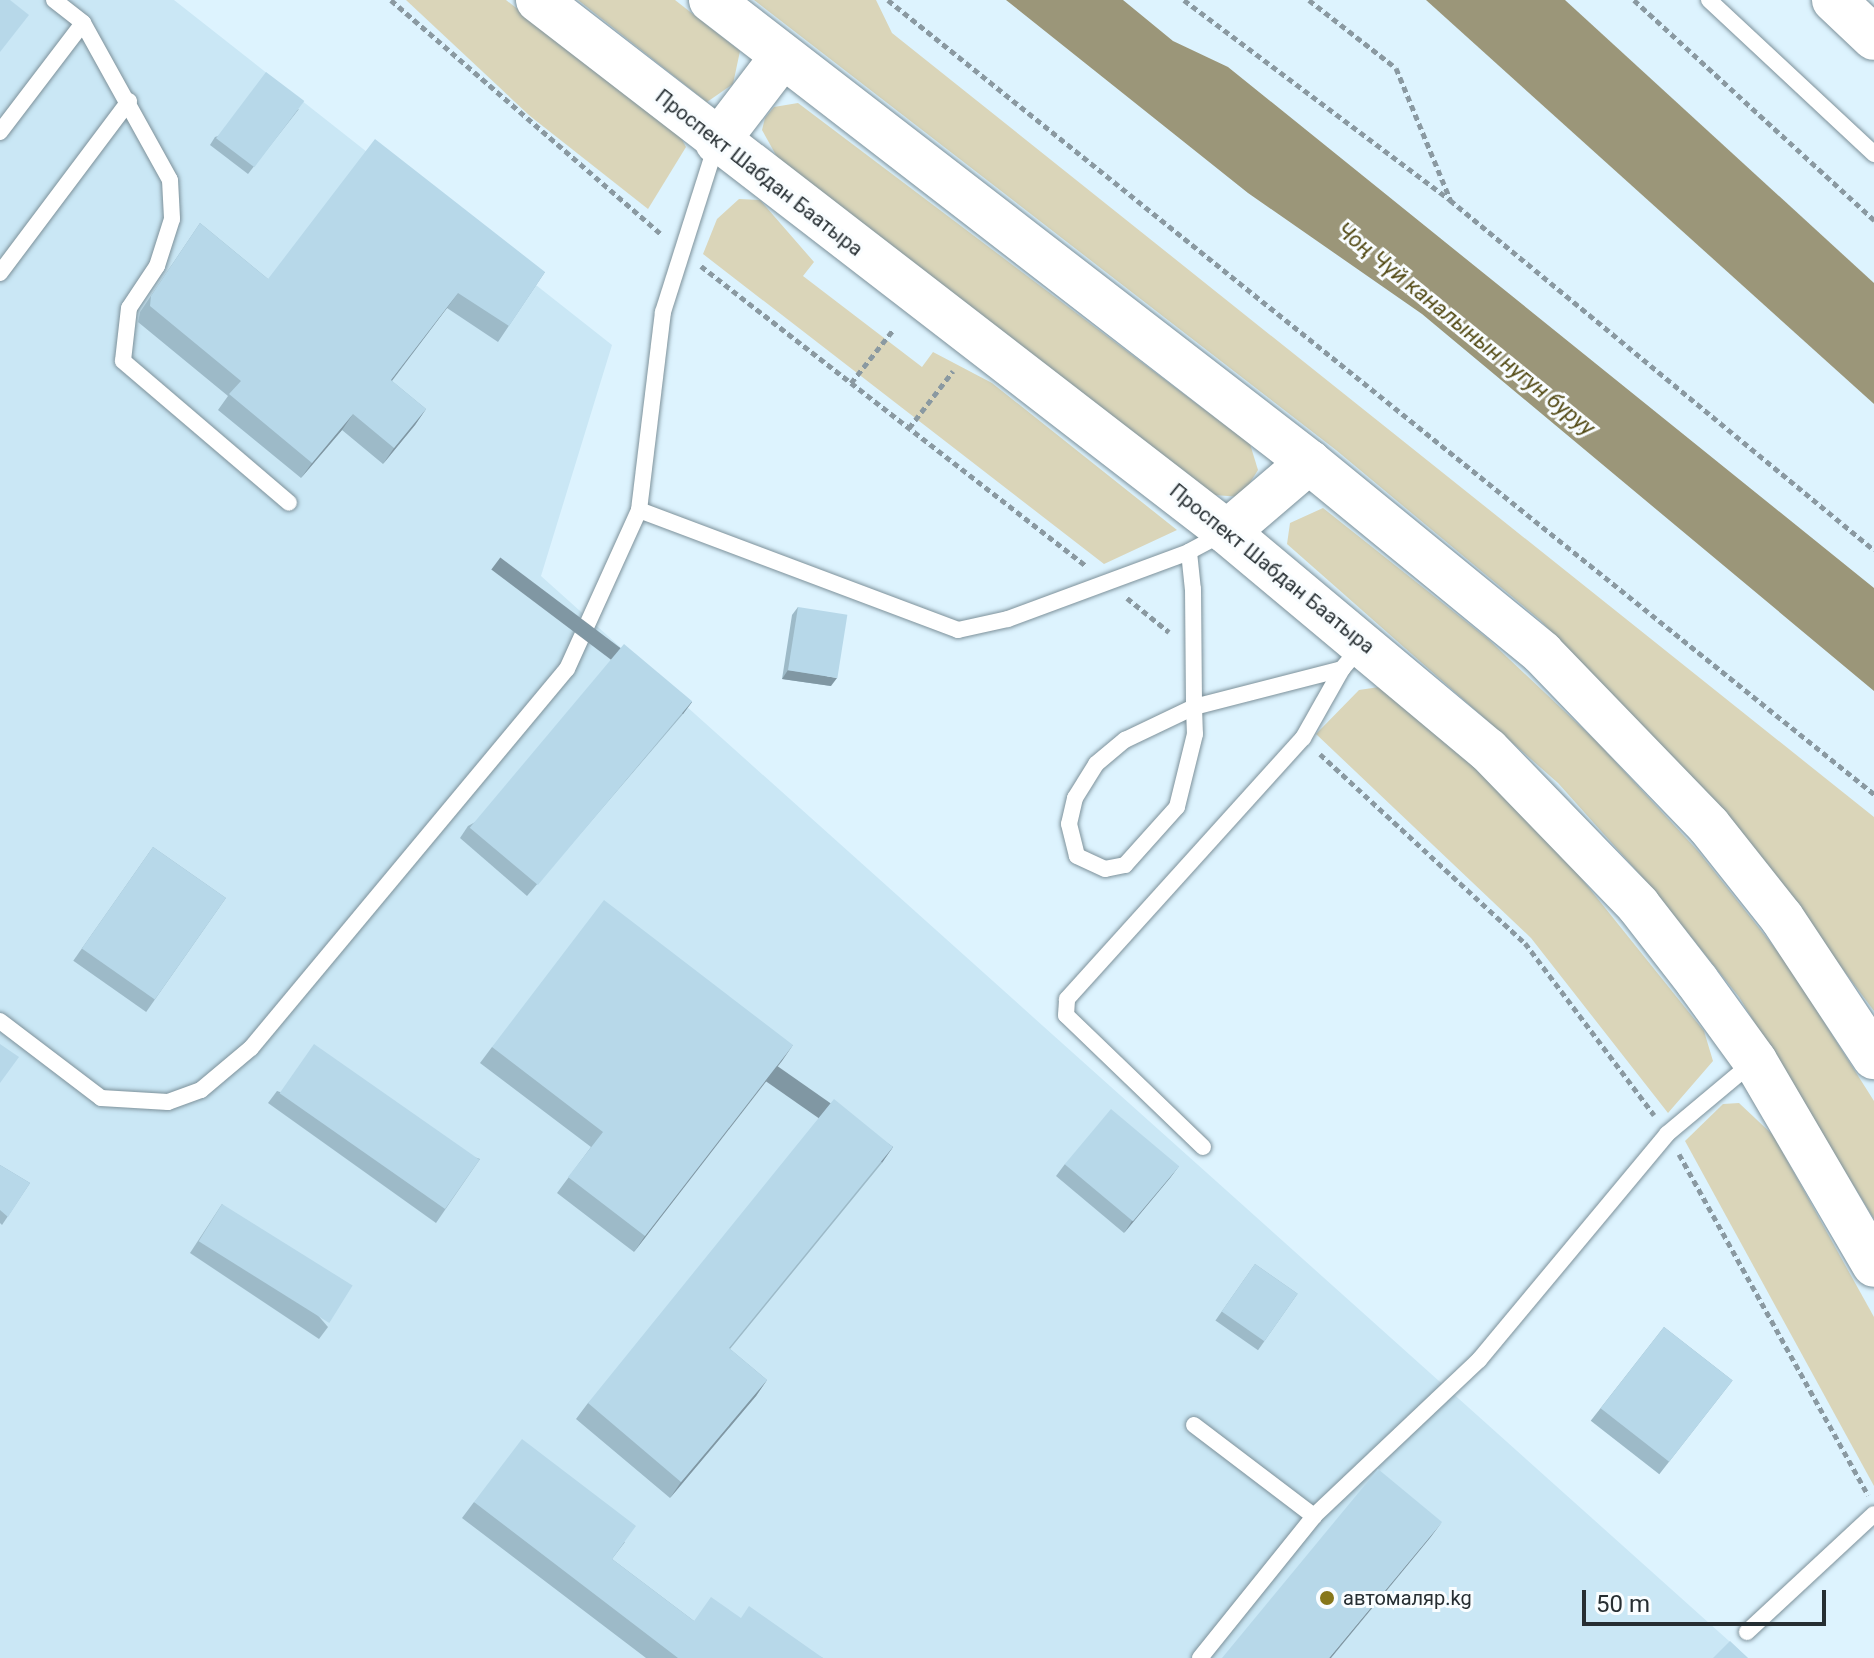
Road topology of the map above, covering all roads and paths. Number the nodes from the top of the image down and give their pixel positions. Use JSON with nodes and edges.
{"nodes":[{"id":1,"x":54,"y":0,"type":"edge"},
{"id":2,"x":538,"y":0,"type":"edge"},
{"id":3,"x":711,"y":0,"type":"edge"},
{"id":4,"x":888,"y":0,"type":"edge"},
{"id":5,"x":1184,"y":0,"type":"edge"},
{"id":6,"x":1309,"y":0,"type":"edge"},
{"id":7,"x":1634,"y":0,"type":"edge"},
{"id":8,"x":1709,"y":0,"type":"edge"},
{"id":9,"x":1834,"y":0,"type":"edge"},
{"id":10,"x":83,"y":23,"type":"junction"},
{"id":11,"x":1874,"y":38,"type":"edge"},
{"id":12,"x":782,"y":57,"type":"junction"},
{"id":13,"x":129,"y":101,"type":"junction"},
{"id":14,"x":0,"y":132,"type":"edge"},
{"id":15,"x":717,"y":142,"type":"junction"},
{"id":16,"x":1874,"y":154,"type":"edge"},
{"id":17,"x":1450,"y":200,"type":"junction"},
{"id":18,"x":1874,"y":220,"type":"edge"},
{"id":19,"x":0,"y":273,"type":"edge"},
{"id":20,"x":893,"y":330,"type":"dead end"},
{"id":21,"x":953,"y":371,"type":"dead end"},
{"id":22,"x":851,"y":383,"type":"dead end"},
{"id":23,"x":909,"y":428,"type":"dead end"},
{"id":24,"x":1309,"y":462,"type":"junction"},
{"id":25,"x":289,"y":503,"type":"dead end"},
{"id":26,"x":639,"y":510,"type":"junction"},
{"id":27,"x":1227,"y":532,"type":"junction"},
{"id":28,"x":1874,"y":550,"type":"edge"},
{"id":29,"x":1189,"y":552,"type":"junction"},
{"id":30,"x":1353,"y":656,"type":"junction"},
{"id":31,"x":1194,"y":707,"type":"junction"},
{"id":32,"x":1874,"y":794,"type":"edge"},
{"id":33,"x":0,"y":1021,"type":"edge"},
{"id":34,"x":1874,"y":1057,"type":"edge"},
{"id":35,"x":1755,"y":1061,"type":"junction"},
{"id":36,"x":1203,"y":1147,"type":"dead end"},
{"id":37,"x":1874,"y":1265,"type":"edge"},
{"id":38,"x":1194,"y":1425,"type":"dead end"},
{"id":39,"x":1874,"y":1514,"type":"edge"},
{"id":40,"x":1314,"y":1516,"type":"junction"},
{"id":41,"x":1747,"y":1632,"type":"dead end"},
{"id":42,"x":1200,"y":1658,"type":"edge"}],
"edges":[{"from":1,"to":10,"type":"lane"},
{"from":2,"to":15,"type":"main road","name":"Проспект Шабдан Баатыра"},
{"from":3,"to":12,"type":"main road"},
{"from":4,"to":32,"type":"path"},
{"from":5,"to":17,"type":"path"},
{"from":6,"to":17,"type":"path"},
{"from":7,"to":18,"type":"path"},
{"from":8,"to":16,"type":"lane"},
{"from":9,"to":11,"type":"main road"},
{"from":10,"to":13,"type":"lane"},
{"from":10,"to":14,"type":"lane"},
{"from":12,"to":15,"type":"main road"},
{"from":12,"to":24,"type":"main road"},
{"from":13,"to":19,"type":"lane"},
{"from":13,"to":25,"type":"lane"},
{"from":15,"to":26,"type":"lane"},
{"from":15,"to":27,"type":"main road","name":"Проспект Шабдан Баатыра"},
{"from":17,"to":28,"type":"path"},
{"from":20,"to":22,"type":"path"},
{"from":21,"to":23,"type":"path"},
{"from":24,"to":27,"type":"main road"},
{"from":24,"to":34,"type":"main road"},
{"from":26,"to":29,"type":"lane"},
{"from":26,"to":33,"type":"lane"},
{"from":27,"to":29,"type":"lane"},
{"from":27,"to":30,"type":"main road","name":"Проспект Шабдан Баатыра"},
{"from":29,"to":31,"type":"lane"},
{"from":30,"to":31,"type":"lane"},
{"from":30,"to":35,"type":"main road","name":"Проспект Шабдан Баатыра"},
{"from":30,"to":36,"type":"lane"},
{"from":31,"to":31,"type":"lane"},
{"from":35,"to":37,"type":"main road","name":"Проспект Шабдан Баатыра"},
{"from":35,"to":40,"type":"lane"},
{"from":38,"to":40,"type":"lane"},
{"from":39,"to":41,"type":"lane"},
{"from":40,"to":42,"type":"lane"}]}
